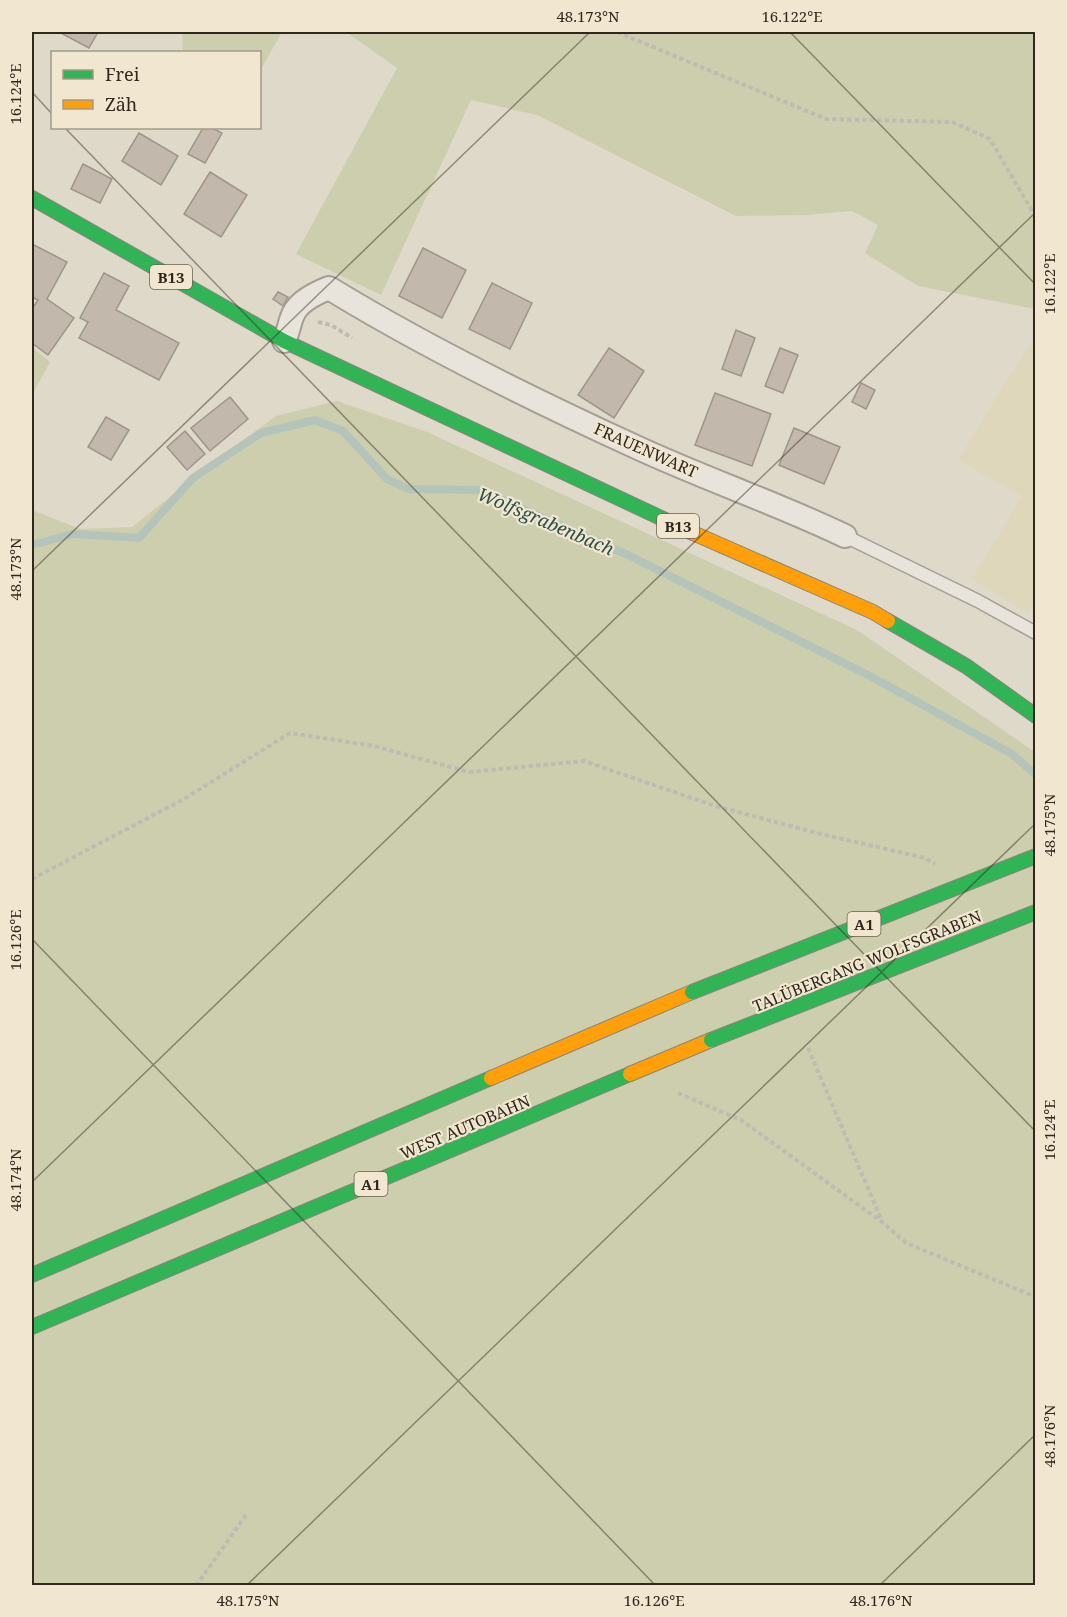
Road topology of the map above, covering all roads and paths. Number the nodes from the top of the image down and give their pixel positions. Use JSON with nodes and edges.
{"nodes":[{"id":1,"x":617,"y":32,"type":"edge"},
{"id":2,"x":32,"y":198,"type":"edge"},
{"id":3,"x":1035,"y":214,"type":"edge"},
{"id":4,"x":284,"y":340,"type":"junction"},
{"id":5,"x":845,"y":536,"type":"joint"},
{"id":6,"x":1035,"y":633,"type":"edge"},
{"id":7,"x":1035,"y":716,"type":"edge"},
{"id":8,"x":1035,"y":856,"type":"edge"},
{"id":9,"x":944,"y":871,"type":"dead end"},
{"id":10,"x":32,"y":879,"type":"edge"},
{"id":11,"x":1035,"y":912,"type":"edge"},
{"id":12,"x":711,"y":1040,"type":"joint"},
{"id":13,"x":808,"y":1048,"type":"dead end"},
{"id":14,"x":678,"y":1093,"type":"dead end"},
{"id":15,"x":882,"y":1222,"type":"junction"},
{"id":16,"x":32,"y":1275,"type":"edge"},
{"id":17,"x":1035,"y":1297,"type":"edge"},
{"id":18,"x":32,"y":1327,"type":"edge"},
{"id":19,"x":246,"y":1515,"type":"dead end"},
{"id":20,"x":196,"y":1586,"type":"edge"}],
"edges":[{"from":1,"to":3,"type":"path"},
{"from":2,"to":4,"type":"main road","number":"B13"},
{"from":4,"to":5,"type":"street","name":"FRAUENWART"},
{"from":4,"to":7,"type":"main road","number":"B13"},
{"from":5,"to":6,"type":"lane","name":"FRAUENWART"},
{"from":8,"to":16,"type":"main road","number":"A1","bridge":true},
{"from":9,"to":10,"type":"path"},
{"from":11,"to":12,"type":"main road","name":"TALÜBERGANG WOLFSGRABEN","number":"A1","bridge":true},
{"from":12,"to":18,"type":"main road","name":"WEST AUTOBAHN","number":"A1"},
{"from":13,"to":15,"type":"path"},
{"from":14,"to":15,"type":"path"},
{"from":15,"to":17,"type":"path"},
{"from":19,"to":20,"type":"path"}]}
